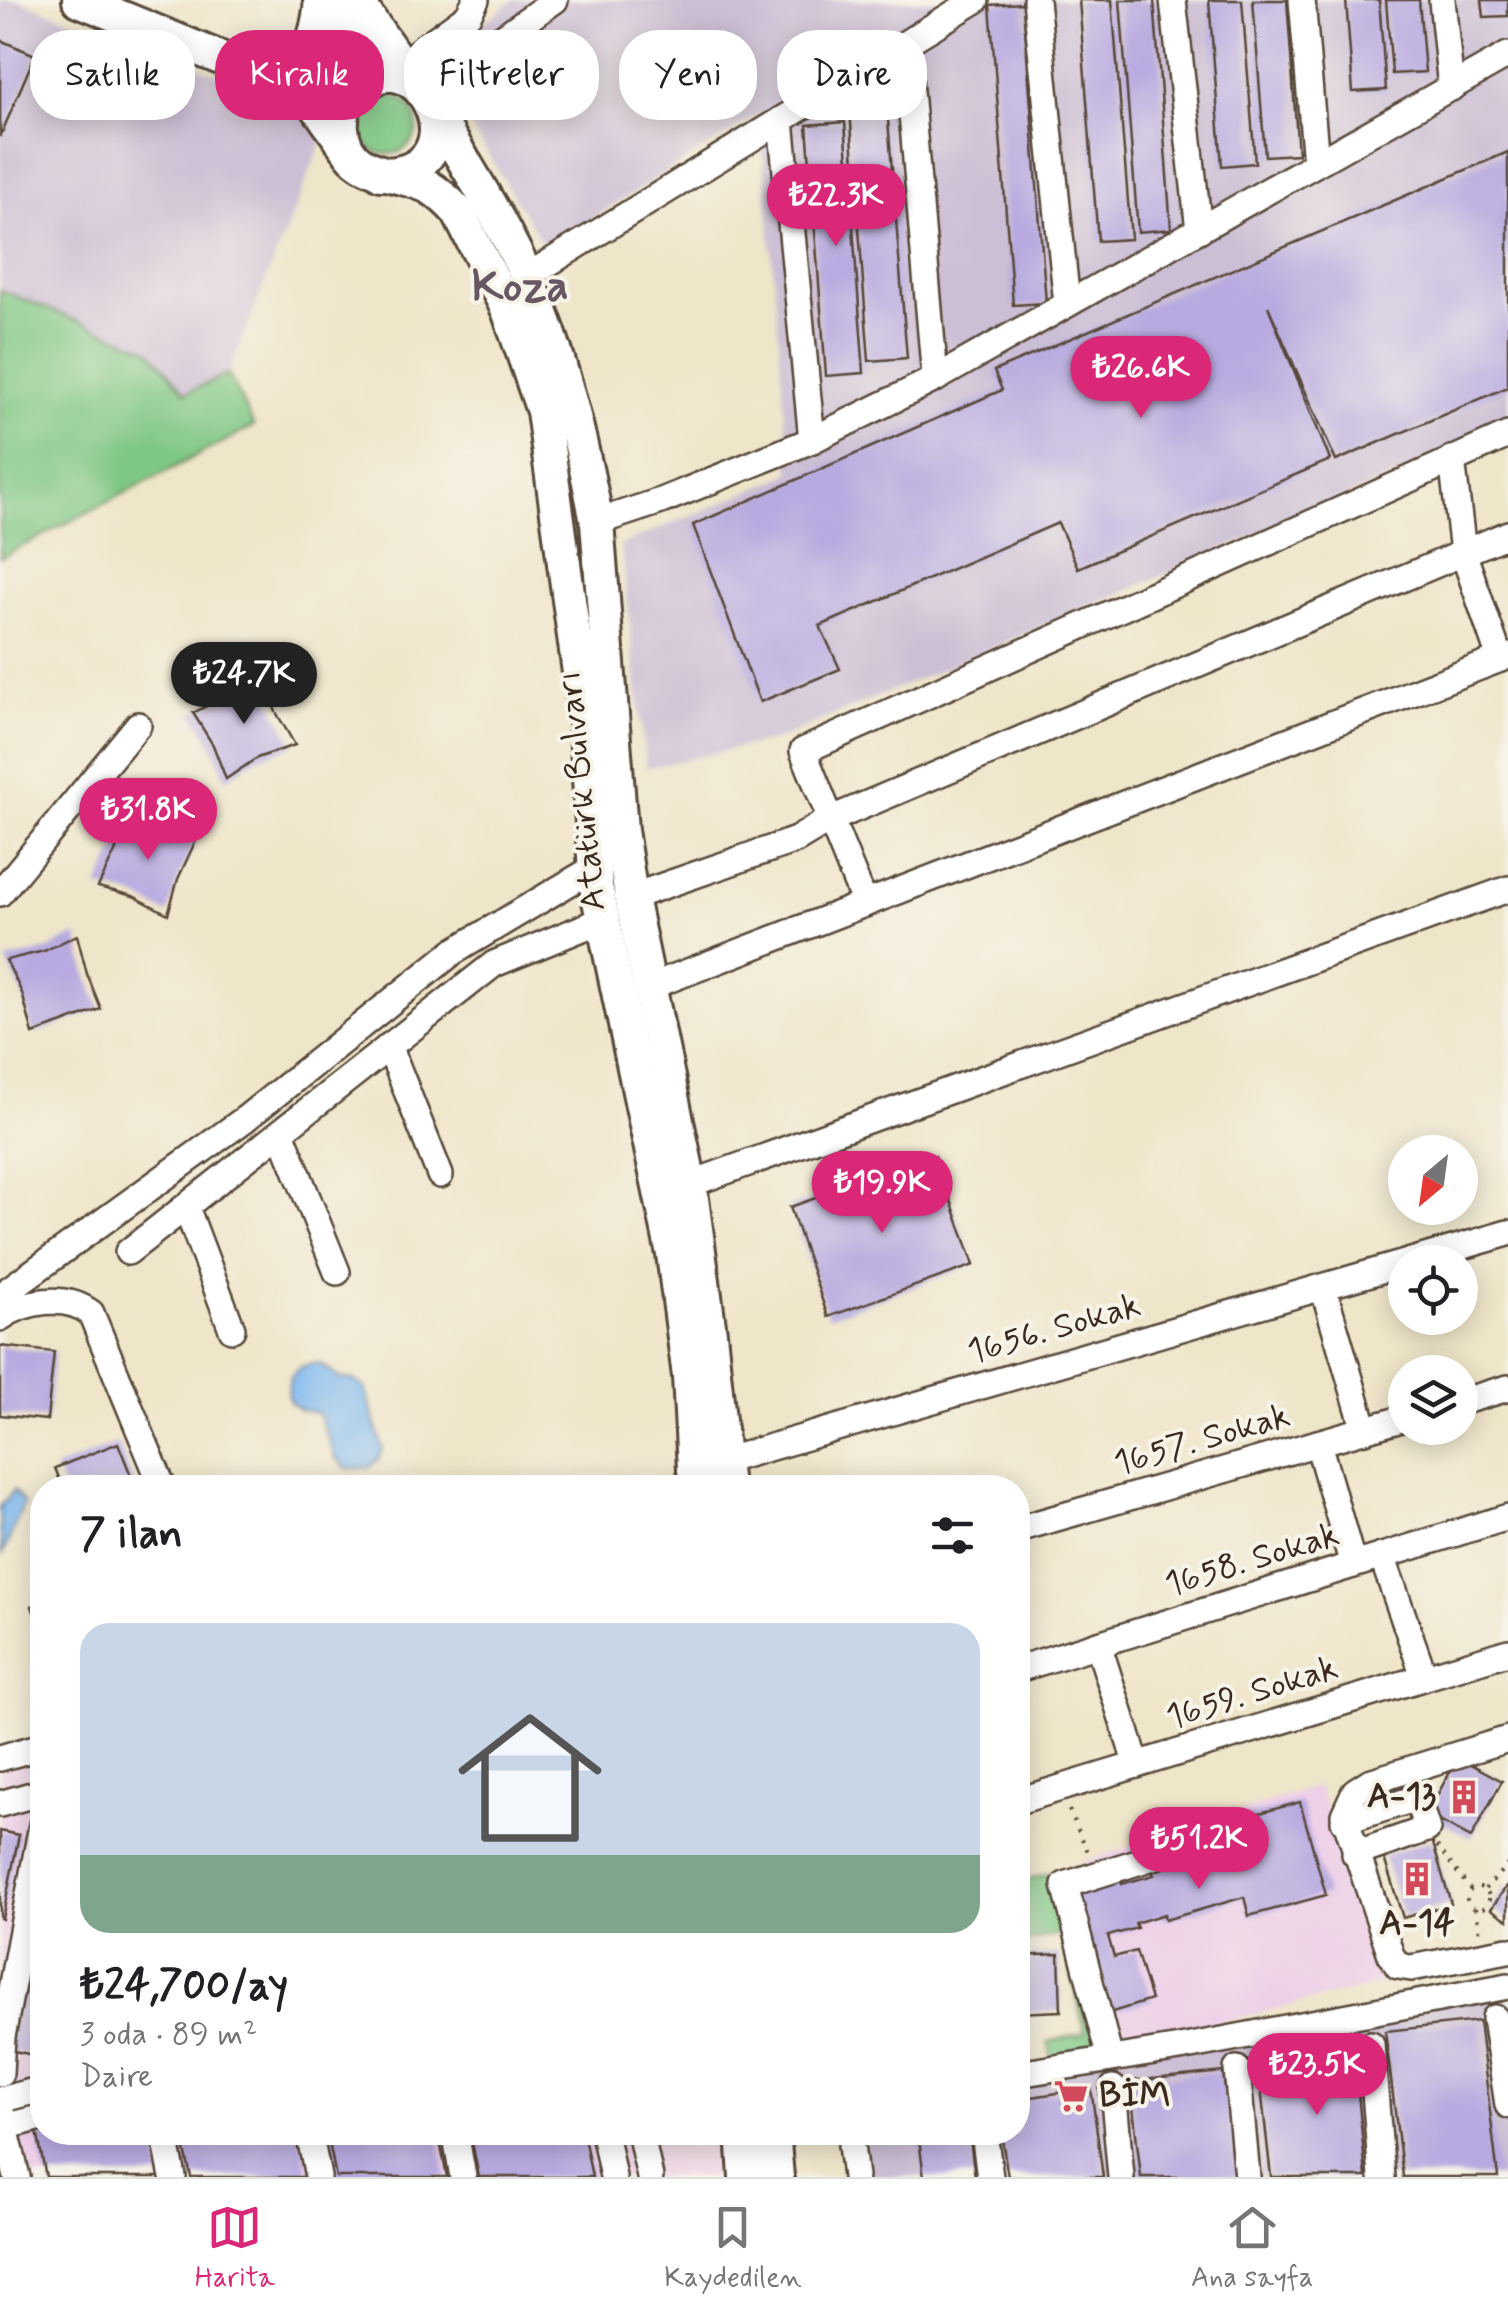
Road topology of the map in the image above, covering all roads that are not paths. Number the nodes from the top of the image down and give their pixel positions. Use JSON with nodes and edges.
{"nodes":[{"id":1,"x":79,"y":0,"type":"edge"},
{"id":2,"x":356,"y":0,"type":"edge"},
{"id":3,"x":476,"y":0,"type":"edge"},
{"id":4,"x":555,"y":0,"type":"edge"},
{"id":5,"x":976,"y":0,"type":"edge"},
{"id":6,"x":1036,"y":0,"type":"edge"},
{"id":7,"x":1173,"y":0,"type":"edge"},
{"id":8,"x":1302,"y":0,"type":"edge"},
{"id":9,"x":1442,"y":0,"type":"edge"},
{"id":10,"x":320,"y":1,"type":"edge"},
{"id":11,"x":317,"y":30,"type":"edge"},
{"id":12,"x":336,"y":30,"type":"edge"},
{"id":13,"x":459,"y":30,"type":"edge"},
{"id":14,"x":508,"y":30,"type":"edge"},
{"id":15,"x":927,"y":31,"type":"edge"},
{"id":16,"x":215,"y":54,"type":"edge"},
{"id":17,"x":1508,"y":55,"type":"edge"},
{"id":18,"x":404,"y":60,"type":"edge"},
{"id":19,"x":1451,"y":88,"type":"junction"},
{"id":20,"x":326,"y":120,"type":"edge"},
{"id":21,"x":342,"y":120,"type":"edge"},
{"id":22,"x":434,"y":120,"type":"edge"},
{"id":23,"x":443,"y":120,"type":"edge"},
{"id":24,"x":781,"y":120,"type":"joint"},
{"id":25,"x":913,"y":120,"type":"edge"},
{"id":26,"x":346,"y":146,"type":"junction"},
{"id":27,"x":1316,"y":163,"type":"junction"},
{"id":28,"x":382,"y":174,"type":"junction"},
{"id":29,"x":1199,"y":230,"type":"junction"},
{"id":30,"x":526,"y":277,"type":"junction"},
{"id":31,"x":1067,"y":304,"type":"junction"},
{"id":32,"x":935,"y":378,"type":"junction"},
{"id":33,"x":1508,"y":435,"type":"edge"},
{"id":34,"x":812,"y":440,"type":"junction"},
{"id":35,"x":1452,"y":459,"type":"junction"},
{"id":36,"x":597,"y":522,"type":"junction"},
{"id":37,"x":560,"y":526,"type":"junction"},
{"id":38,"x":1508,"y":534,"type":"edge"},
{"id":39,"x":1463,"y":552,"type":"junction"},
{"id":40,"x":1504,"y":657,"type":"edge"},
{"id":41,"x":138,"y":725,"type":"dead end"},
{"id":42,"x":829,"y":820,"type":"junction"},
{"id":43,"x":594,"y":868,"type":"junction"},
{"id":44,"x":1508,"y":889,"type":"edge"},
{"id":45,"x":0,"y":892,"type":"edge"},
{"id":46,"x":865,"y":904,"type":"junction"},
{"id":47,"x":611,"y":906,"type":"junction"},
{"id":48,"x":650,"y":987,"type":"junction"},
{"id":49,"x":388,"y":1046,"type":"junction"},
{"id":50,"x":280,"y":1132,"type":"junction"},
{"id":51,"x":440,"y":1174,"type":"dead end"},
{"id":52,"x":690,"y":1184,"type":"junction"},
{"id":53,"x":186,"y":1207,"type":"junction"},
{"id":54,"x":1508,"y":1233,"type":"edge"},
{"id":55,"x":1467,"y":1245,"type":"edge"},
{"id":56,"x":128,"y":1252,"type":"dead end"},
{"id":57,"x":1388,"y":1268,"type":"edge"},
{"id":58,"x":336,"y":1272,"type":"dead end"},
{"id":59,"x":1323,"y":1288,"type":"junction"},
{"id":60,"x":0,"y":1296,"type":"edge"},
{"id":61,"x":0,"y":1318,"type":"edge"},
{"id":62,"x":232,"y":1329,"type":"dead end"},
{"id":63,"x":1508,"y":1388,"type":"edge"},
{"id":64,"x":1478,"y":1397,"type":"edge"},
{"id":65,"x":1388,"y":1423,"type":"edge"},
{"id":66,"x":1365,"y":1430,"type":"junction"},
{"id":67,"x":1318,"y":1443,"type":"junction"},
{"id":68,"x":724,"y":1474,"type":"edge"},
{"id":69,"x":157,"y":1475,"type":"edge"},
{"id":70,"x":694,"y":1475,"type":"edge"},
{"id":71,"x":1508,"y":1517,"type":"edge"},
{"id":72,"x":1030,"y":1526,"type":"edge"},
{"id":73,"x":1382,"y":1556,"type":"junction"},
{"id":74,"x":1353,"y":1565,"type":"junction"},
{"id":75,"x":1098,"y":1644,"type":"junction"},
{"id":76,"x":1508,"y":1652,"type":"edge"},
{"id":77,"x":1030,"y":1665,"type":"edge"},
{"id":78,"x":1424,"y":1676,"type":"junction"},
{"id":79,"x":1508,"y":1739,"type":"edge"},
{"id":80,"x":30,"y":1749,"type":"edge"},
{"id":81,"x":0,"y":1758,"type":"edge"},
{"id":82,"x":1137,"y":1766,"type":"junction"},
{"id":83,"x":1408,"y":1770,"type":"junction"},
{"id":84,"x":30,"y":1795,"type":"edge"},
{"id":85,"x":1030,"y":1797,"type":"edge"},
{"id":86,"x":1418,"y":1798,"type":"junction"},
{"id":87,"x":0,"y":1804,"type":"edge"},
{"id":88,"x":1344,"y":1821,"type":"junction"},
{"id":89,"x":1196,"y":1843,"type":"dead end"},
{"id":90,"x":1355,"y":1854,"type":"junction"},
{"id":91,"x":30,"y":1889,"type":"edge"},
{"id":92,"x":1508,"y":1950,"type":"edge"},
{"id":93,"x":1508,"y":1986,"type":"edge"},
{"id":94,"x":1495,"y":2018,"type":"dead end"},
{"id":95,"x":1371,"y":2044,"type":"dead end"},
{"id":96,"x":1110,"y":2059,"type":"junction"},
{"id":97,"x":1237,"y":2069,"type":"dead end"},
{"id":98,"x":1030,"y":2072,"type":"edge"},
{"id":99,"x":0,"y":2073,"type":"edge"},
{"id":100,"x":1113,"y":2088,"type":"dead end"},
{"id":101,"x":30,"y":2097,"type":"edge"},
{"id":102,"x":1508,"y":2105,"type":"edge"},
{"id":103,"x":1,"y":2115,"type":"edge"},
{"id":104,"x":30,"y":2116,"type":"edge"},
{"id":105,"x":167,"y":2145,"type":"edge"},
{"id":106,"x":312,"y":2145,"type":"edge"},
{"id":107,"x":458,"y":2145,"type":"edge"},
{"id":108,"x":607,"y":2145,"type":"edge"},
{"id":109,"x":643,"y":2145,"type":"edge"},
{"id":110,"x":744,"y":2145,"type":"edge"},
{"id":111,"x":775,"y":2145,"type":"edge"},
{"id":112,"x":779,"y":2145,"type":"edge"},
{"id":113,"x":986,"y":2145,"type":"edge"},
{"id":114,"x":851,"y":2146,"type":"dead end"},
{"id":115,"x":17,"y":2177,"type":"edge"},
{"id":116,"x":173,"y":2177,"type":"edge"},
{"id":117,"x":318,"y":2177,"type":"edge"},
{"id":118,"x":464,"y":2177,"type":"edge"},
{"id":119,"x":613,"y":2177,"type":"edge"},
{"id":120,"x":650,"y":2177,"type":"edge"},
{"id":121,"x":746,"y":2177,"type":"edge"},
{"id":122,"x":777,"y":2177,"type":"edge"},
{"id":123,"x":791,"y":2177,"type":"edge"},
{"id":124,"x":855,"y":2177,"type":"edge"},
{"id":125,"x":990,"y":2177,"type":"edge"},
{"id":126,"x":1121,"y":2177,"type":"edge"},
{"id":127,"x":1248,"y":2177,"type":"edge"},
{"id":128,"x":1382,"y":2177,"type":"edge"}],
"edges":[{"from":1,"to":16,"type":"main road"},
{"from":2,"to":18,"type":"main road","name":"Atatürk Bulvarı"},
{"from":3,"to":13,"type":"street"},
{"from":4,"to":14,"type":"street"},
{"from":5,"to":15,"type":"street"},
{"from":6,"to":31,"type":"street"},
{"from":7,"to":29,"type":"street"},
{"from":8,"to":27,"type":"street"},
{"from":9,"to":19,"type":"street"},
{"from":10,"to":11,"type":"main road"},
{"from":10,"to":12,"type":"main road"},
{"from":17,"to":19,"type":"street"},
{"from":19,"to":27,"type":"street"},
{"from":20,"to":26,"type":"main road","name":"Atatürk Bulvarı"},
{"from":21,"to":26,"type":"main road"},
{"from":22,"to":28,"type":"main road"},
{"from":23,"to":30,"type":"main road","name":"Atatürk Bulvarı"},
{"from":24,"to":30,"type":"street"},
{"from":24,"to":34,"type":"street"},
{"from":25,"to":32,"type":"street"},
{"from":26,"to":28,"type":"main road","name":"Atatürk Bulvarı"},
{"from":27,"to":29,"type":"street"},
{"from":28,"to":37,"type":"main road","name":"Atatürk Bulvarı"},
{"from":29,"to":31,"type":"street"},
{"from":30,"to":36,"type":"main road","name":"Atatürk Bulvarı"},
{"from":31,"to":32,"type":"street"},
{"from":32,"to":34,"type":"street"},
{"from":33,"to":35,"type":"street"},
{"from":34,"to":36,"type":"street"},
{"from":35,"to":39,"type":"street"},
{"from":35,"to":42,"type":"street"},
{"from":36,"to":37,"type":"main road"},
{"from":36,"to":47,"type":"main road","name":"Atatürk Bulvarı"},
{"from":37,"to":43,"type":"main road","name":"Atatürk Bulvarı"},
{"from":38,"to":39,"type":"street"},
{"from":39,"to":40,"type":"street"},
{"from":39,"to":42,"type":"street"},
{"from":40,"to":46,"type":"street"},
{"from":41,"to":45,"type":"street"},
{"from":42,"to":46,"type":"street"},
{"from":42,"to":47,"type":"street"},
{"from":43,"to":47,"type":"main road","name":"Atatürk Bulvarı"},
{"from":43,"to":60,"type":"street"},
{"from":44,"to":52,"type":"street"},
{"from":46,"to":48,"type":"street"},
{"from":47,"to":48,"type":"main road","name":"Atatürk Bulvarı"},
{"from":47,"to":49,"type":"street"},
{"from":47,"to":70,"type":"main road","name":"Atatürk Bulvarı"},
{"from":48,"to":52,"type":"main road","name":"Atatürk Bulvarı"},
{"from":49,"to":50,"type":"street"},
{"from":49,"to":51,"type":"street"},
{"from":50,"to":53,"type":"street"},
{"from":50,"to":58,"type":"street"},
{"from":52,"to":68,"type":"main road","name":"Atatürk Bulvarı"},
{"from":53,"to":56,"type":"street"},
{"from":53,"to":62,"type":"street"},
{"from":54,"to":55,"type":"street","name":"1656. Sokak"},
{"from":57,"to":59,"type":"street","name":"1656. Sokak"},
{"from":59,"to":66,"type":"street"},
{"from":59,"to":68,"type":"street","name":"1656. Sokak"},
{"from":61,"to":69,"type":"street"},
{"from":63,"to":64,"type":"street"},
{"from":65,"to":66,"type":"street","name":"1657. Sokak"},
{"from":66,"to":67,"type":"street","name":"1657. Sokak"},
{"from":67,"to":72,"type":"street","name":"1657. Sokak"},
{"from":67,"to":74,"type":"street"},
{"from":71,"to":73,"type":"street","name":"1658. Sokak"},
{"from":73,"to":74,"type":"street","name":"1658. Sokak"},
{"from":73,"to":78,"type":"street"},
{"from":74,"to":75,"type":"street","name":"1658. Sokak"},
{"from":75,"to":77,"type":"street","name":"1658. Sokak"},
{"from":75,"to":82,"type":"street"},
{"from":76,"to":78,"type":"street","name":"1659. Sokak"},
{"from":78,"to":82,"type":"street","name":"1659. Sokak"},
{"from":79,"to":83,"type":"street"},
{"from":80,"to":81,"type":"street"},
{"from":82,"to":85,"type":"street","name":"1659. Sokak"},
{"from":83,"to":86,"type":"street"},
{"from":83,"to":88,"type":"street"},
{"from":84,"to":87,"type":"street"},
{"from":86,"to":88,"type":"street"},
{"from":86,"to":90,"type":"street"},
{"from":88,"to":90,"type":"street"},
{"from":89,"to":96,"type":"street"},
{"from":90,"to":92,"type":"street"},
{"from":91,"to":99,"type":"street"},
{"from":93,"to":96,"type":"street"},
{"from":94,"to":102,"type":"street"},
{"from":95,"to":128,"type":"street"},
{"from":96,"to":98,"type":"street"},
{"from":97,"to":127,"type":"street"},
{"from":100,"to":126,"type":"street"},
{"from":101,"to":103,"type":"street"},
{"from":103,"to":104,"type":"street"},
{"from":103,"to":115,"type":"street"},
{"from":105,"to":116,"type":"street"},
{"from":106,"to":117,"type":"street"},
{"from":107,"to":118,"type":"street"},
{"from":108,"to":119,"type":"street"},
{"from":109,"to":120,"type":"street"},
{"from":110,"to":121,"type":"main road"},
{"from":111,"to":122,"type":"main road"},
{"from":112,"to":123,"type":"street"},
{"from":113,"to":125,"type":"street"},
{"from":114,"to":124,"type":"street"}]}
